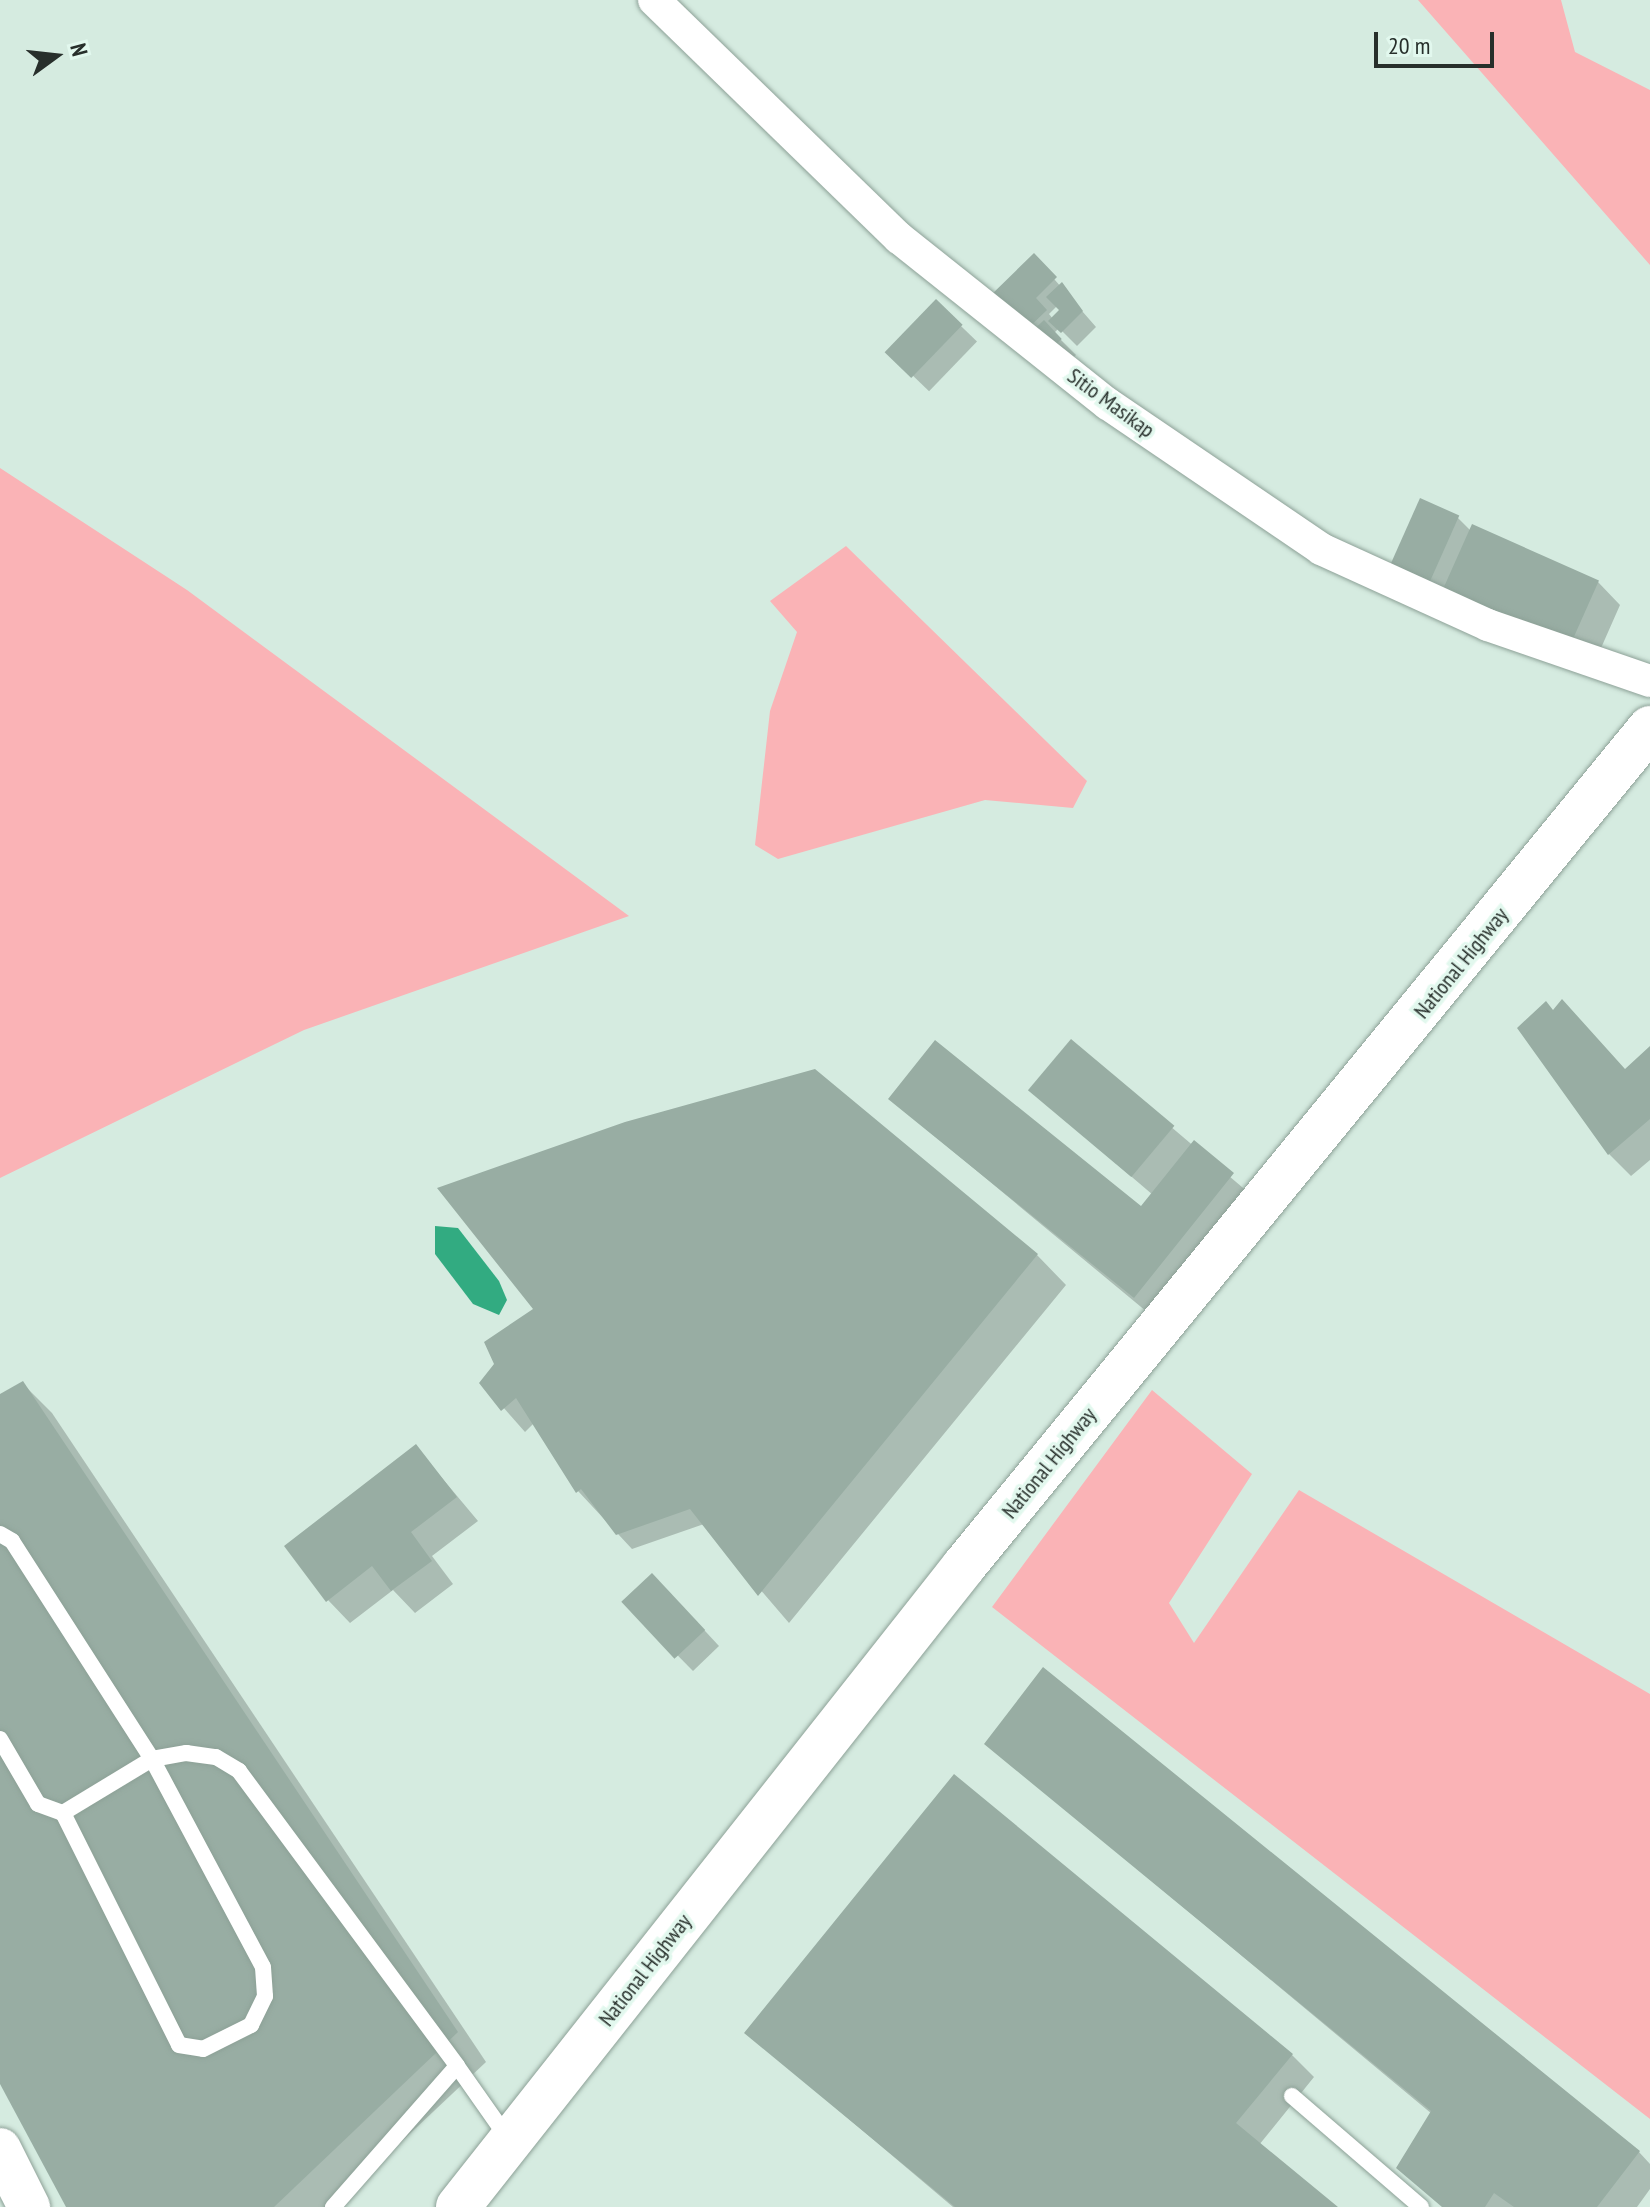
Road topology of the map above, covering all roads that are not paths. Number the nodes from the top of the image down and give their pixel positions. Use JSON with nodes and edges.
{"nodes":[{"id":1,"x":654,"y":0,"type":"edge"},
{"id":2,"x":1650,"y":681,"type":"edge"},
{"id":3,"x":1650,"y":728,"type":"edge"},
{"id":4,"x":0,"y":1534,"type":"edge"},
{"id":5,"x":0,"y":1739,"type":"edge"},
{"id":6,"x":152,"y":1759,"type":"junction"},
{"id":7,"x":63,"y":1813,"type":"junction"},
{"id":8,"x":457,"y":2066,"type":"junction"},
{"id":9,"x":1292,"y":2096,"type":"dead end"},
{"id":10,"x":510,"y":2142,"type":"junction"},
{"id":11,"x":0,"y":2149,"type":"edge"},
{"id":12,"x":29,"y":2207,"type":"edge"},
{"id":13,"x":333,"y":2207,"type":"edge"},
{"id":14,"x":458,"y":2207,"type":"edge"},
{"id":15,"x":1421,"y":2207,"type":"edge"}],
"edges":[{"from":1,"to":2,"type":"street","name":"Sitio Masikap"},
{"from":3,"to":10,"type":"main road","name":"National Highway"},
{"from":4,"to":6,"type":"lane"},
{"from":5,"to":7,"type":"lane"},
{"from":6,"to":7,"type":"lane"},
{"from":6,"to":7,"type":"lane"},
{"from":6,"to":8,"type":"lane"},
{"from":8,"to":10,"type":"lane"},
{"from":8,"to":13,"type":"lane"},
{"from":9,"to":15,"type":"lane"},
{"from":10,"to":14,"type":"main road","name":"National Highway"},
{"from":11,"to":12,"type":"street"}]}
